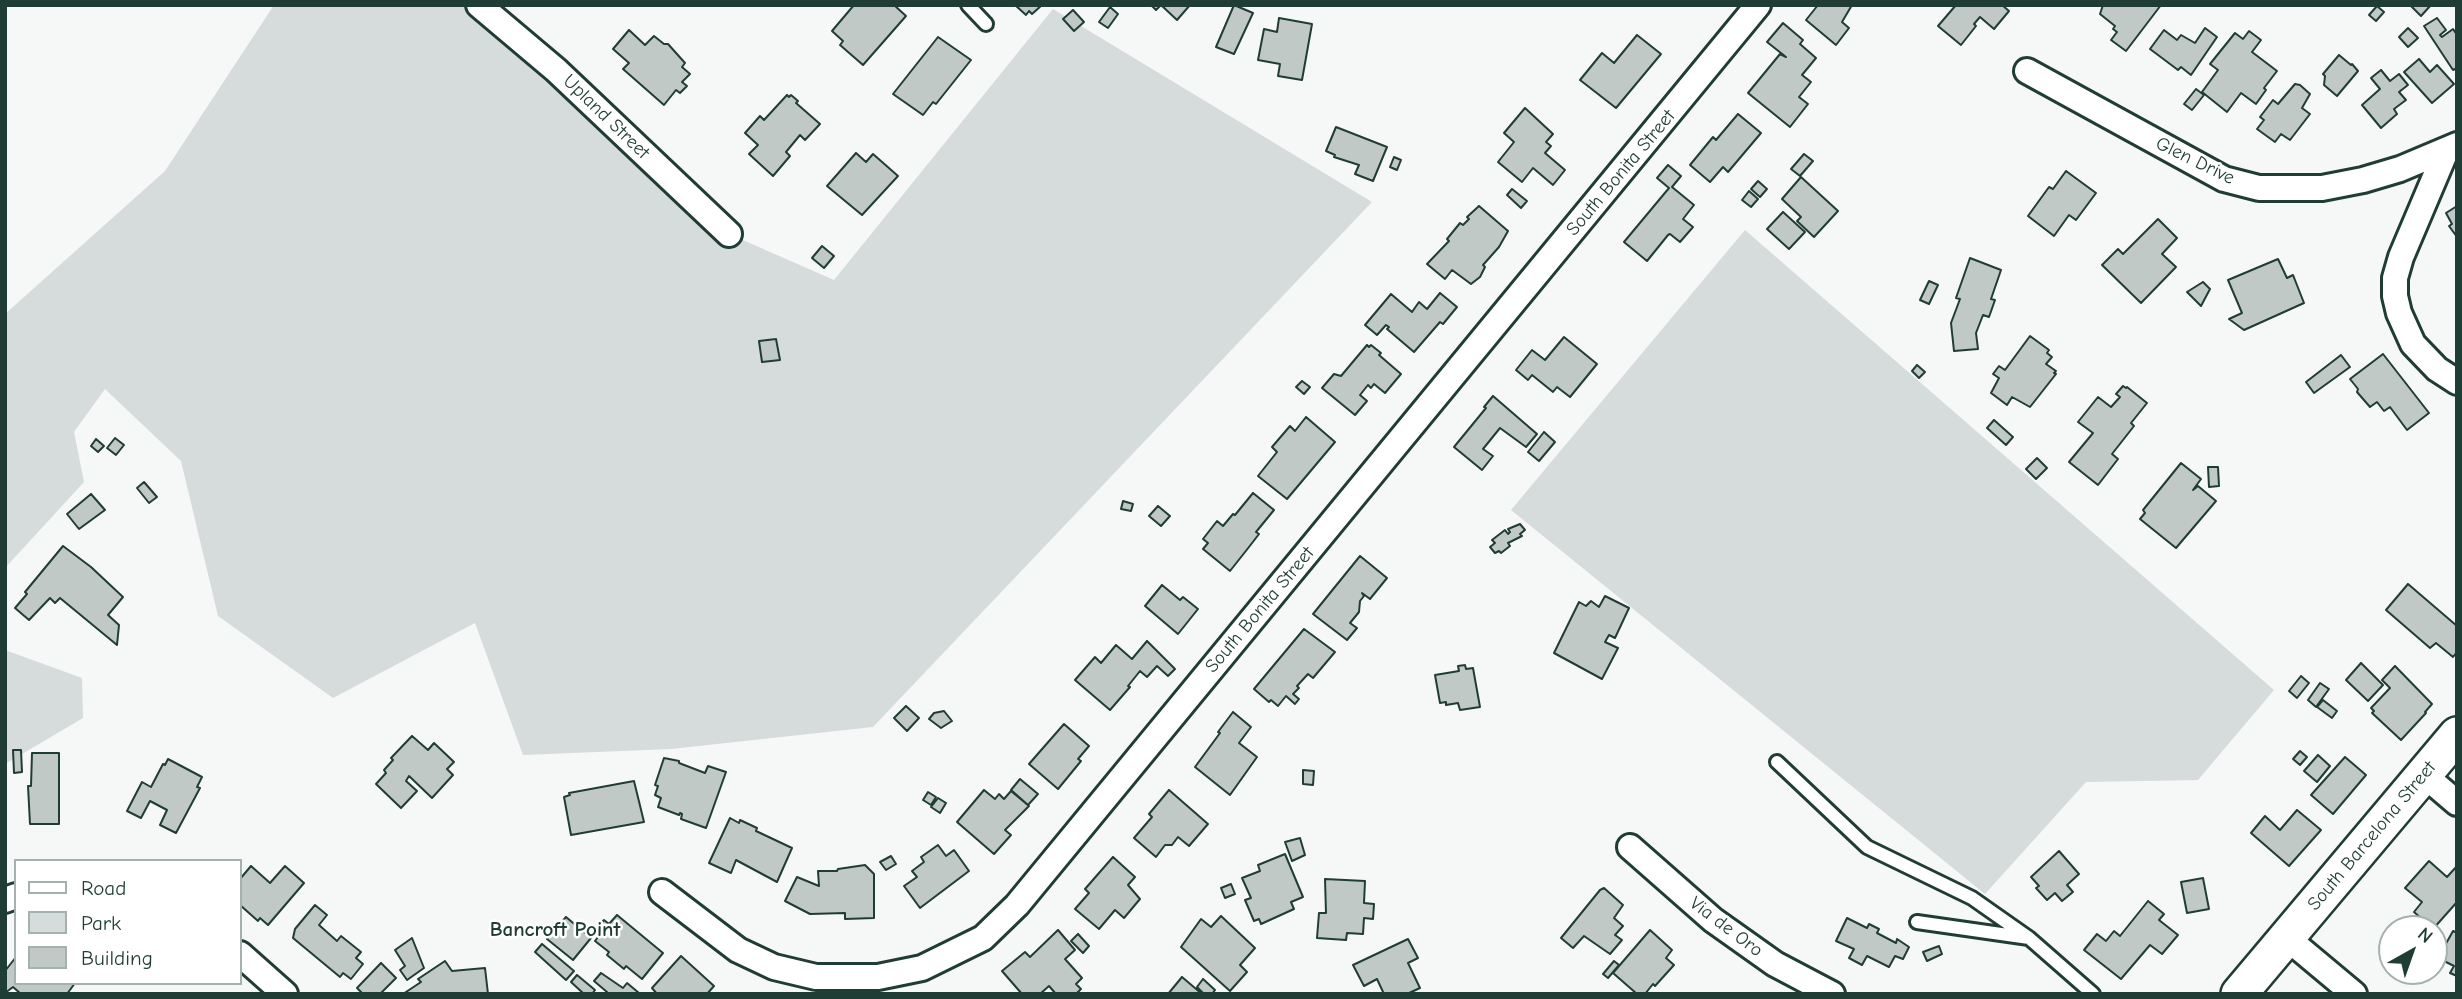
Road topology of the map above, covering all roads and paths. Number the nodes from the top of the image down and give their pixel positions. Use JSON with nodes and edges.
{"nodes":[{"id":1,"x":479,"y":5,"type":"edge"},
{"id":2,"x":968,"y":5,"type":"edge"},
{"id":3,"x":1758,"y":5,"type":"edge"},
{"id":4,"x":986,"y":24,"type":"dead end"},
{"id":5,"x":2026,"y":71,"type":"dead end"},
{"id":6,"x":2451,"y":148,"type":"edge"},
{"id":7,"x":729,"y":234,"type":"dead end"},
{"id":8,"x":2457,"y":382,"type":"edge"},
{"id":9,"x":2457,"y":735,"type":"edge"},
{"id":10,"x":1777,"y":762,"type":"dead end"},
{"id":11,"x":2423,"y":774,"type":"junction"},
{"id":12,"x":2457,"y":803,"type":"edge"},
{"id":13,"x":1630,"y":847,"type":"dead end"},
{"id":14,"x":662,"y":892,"type":"dead end"},
{"id":15,"x":1917,"y":922,"type":"dead end"},
{"id":16,"x":2029,"y":938,"type":"junction"},
{"id":17,"x":2287,"y":938,"type":"junction"},
{"id":18,"x":242,"y":956,"type":"edge"},
{"id":19,"x":285,"y":994,"type":"edge"},
{"id":20,"x":1832,"y":994,"type":"edge"},
{"id":21,"x":2093,"y":994,"type":"edge"},
{"id":22,"x":2239,"y":994,"type":"edge"},
{"id":23,"x":2354,"y":994,"type":"edge"}],
"edges":[{"from":1,"to":7,"type":"street","name":"Upland Street"},
{"from":2,"to":4,"type":"lane"},
{"from":3,"to":14,"type":"street","name":"South Bonita Street"},
{"from":5,"to":6,"type":"street","name":"Glen Drive"},
{"from":6,"to":8,"type":"street"},
{"from":9,"to":11,"type":"main road","name":"South Barcelona Street"},
{"from":10,"to":16,"type":"lane"},
{"from":11,"to":12,"type":"street"},
{"from":11,"to":17,"type":"main road","name":"South Barcelona Street"},
{"from":13,"to":20,"type":"street","name":"Via de Oro"},
{"from":15,"to":16,"type":"lane"},
{"from":16,"to":21,"type":"lane"},
{"from":17,"to":22,"type":"main road","name":"South Barcelona Street"},
{"from":17,"to":23,"type":"street"},
{"from":18,"to":19,"type":"street"}]}
